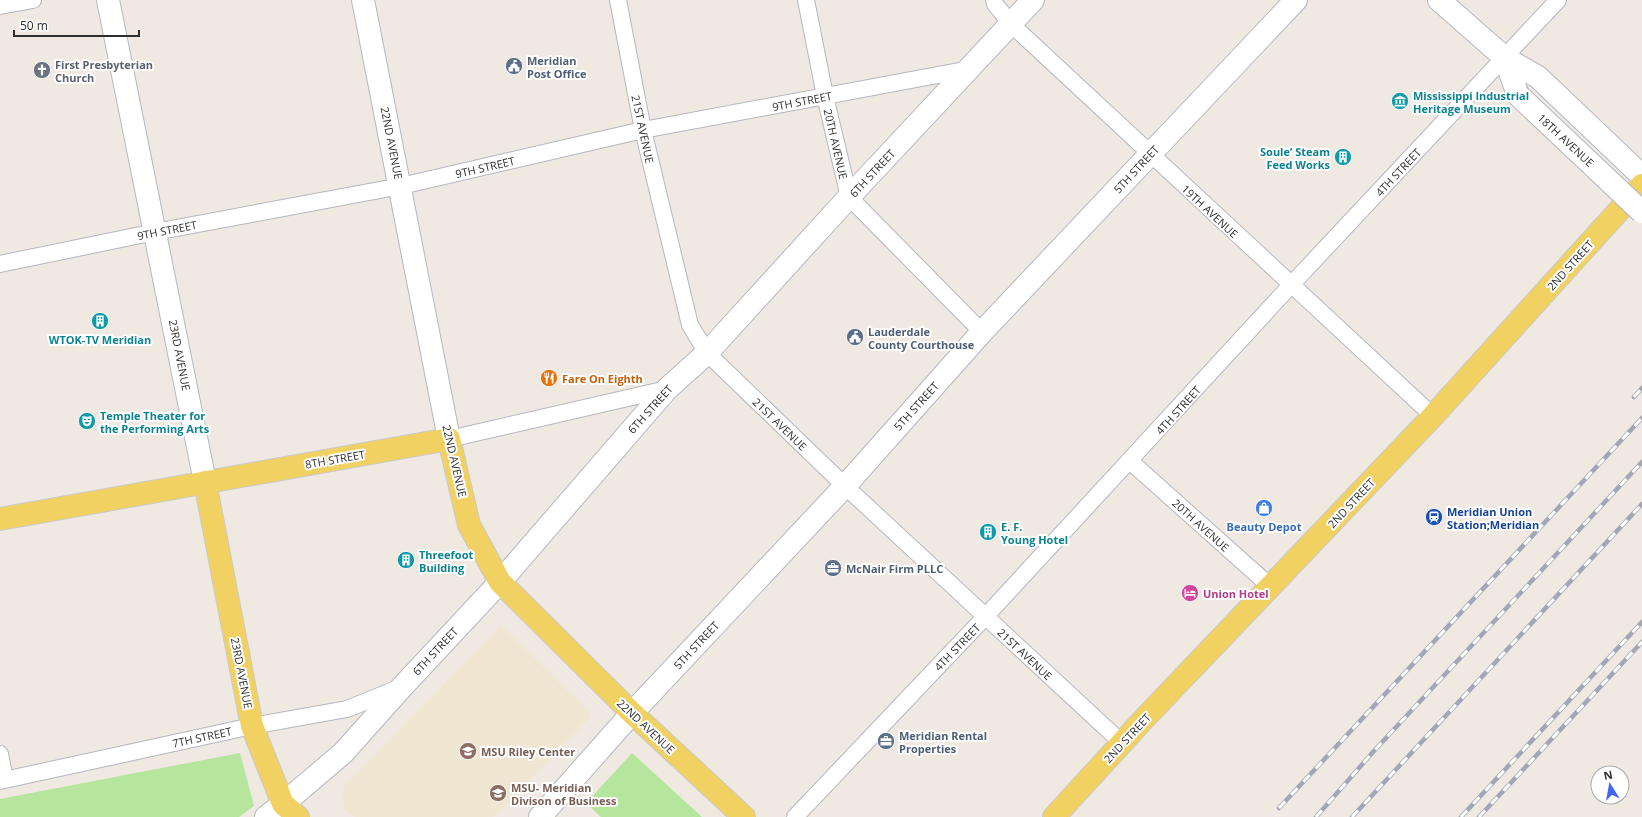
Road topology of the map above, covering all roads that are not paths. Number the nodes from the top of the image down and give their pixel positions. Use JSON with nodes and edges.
{"nodes":[{"id":1,"x":33,"y":0,"type":"edge"},
{"id":2,"x":108,"y":0,"type":"edge"},
{"id":3,"x":363,"y":0,"type":"edge"},
{"id":4,"x":618,"y":0,"type":"edge"},
{"id":5,"x":806,"y":0,"type":"edge"},
{"id":6,"x":994,"y":0,"type":"edge"},
{"id":7,"x":1033,"y":0,"type":"edge"},
{"id":8,"x":1296,"y":0,"type":"edge"},
{"id":9,"x":1439,"y":0,"type":"edge"},
{"id":10,"x":1558,"y":0,"type":"edge"},
{"id":11,"x":0,"y":6,"type":"edge"},
{"id":12,"x":1012,"y":24,"type":"junction"},
{"id":13,"x":1504,"y":58,"type":"junction"},
{"id":14,"x":970,"y":69,"type":"junction"},
{"id":15,"x":825,"y":96,"type":"junction"},
{"id":16,"x":643,"y":130,"type":"junction"},
{"id":17,"x":1150,"y":155,"type":"junction"},
{"id":18,"x":1642,"y":176,"type":"edge"},
{"id":19,"x":1642,"y":185,"type":"edge"},
{"id":20,"x":401,"y":186,"type":"junction"},
{"id":21,"x":849,"y":198,"type":"junction"},
{"id":22,"x":1642,"y":212,"type":"edge"},
{"id":23,"x":155,"y":232,"type":"junction"},
{"id":24,"x":0,"y":264,"type":"edge"},
{"id":25,"x":1291,"y":285,"type":"junction"},
{"id":26,"x":982,"y":332,"type":"junction"},
{"id":27,"x":707,"y":354,"type":"junction"},
{"id":28,"x":667,"y":389,"type":"junction"},
{"id":29,"x":1433,"y":416,"type":"junction"},
{"id":30,"x":449,"y":439,"type":"junction"},
{"id":31,"x":1131,"y":462,"type":"junction"},
{"id":32,"x":205,"y":482,"type":"junction"},
{"id":33,"x":845,"y":486,"type":"junction"},
{"id":34,"x":0,"y":520,"type":"edge"},
{"id":35,"x":500,"y":582,"type":"junction"},
{"id":36,"x":1271,"y":587,"type":"junction"},
{"id":37,"x":986,"y":617,"type":"junction"},
{"id":38,"x":402,"y":687,"type":"junction"},
{"id":39,"x":632,"y":713,"type":"junction"},
{"id":40,"x":252,"y":726,"type":"junction"},
{"id":41,"x":1122,"y":743,"type":"junction"},
{"id":42,"x":0,"y":754,"type":"edge"},
{"id":43,"x":2,"y":781,"type":"edge"},
{"id":44,"x":291,"y":811,"type":"edge"},
{"id":45,"x":266,"y":817,"type":"edge"},
{"id":46,"x":540,"y":817,"type":"edge"},
{"id":47,"x":744,"y":817,"type":"edge"},
{"id":48,"x":795,"y":817,"type":"edge"},
{"id":49,"x":1054,"y":817,"type":"edge"}],
"edges":[{"from":1,"to":11,"type":"street"},
{"from":2,"to":23,"type":"street","name":"23RD AVENUE"},
{"from":3,"to":20,"type":"street","name":"22ND AVENUE"},
{"from":4,"to":16,"type":"street","name":"21ST AVENUE"},
{"from":5,"to":15,"type":"street","name":"20TH AVENUE"},
{"from":6,"to":12,"type":"street","name":"19TH AVENUE"},
{"from":7,"to":12,"type":"street","name":"6TH STREET"},
{"from":8,"to":17,"type":"street","name":"5TH STREET"},
{"from":9,"to":13,"type":"street","name":"18TH AVENUE"},
{"from":10,"to":13,"type":"street","name":"4TH STREET"},
{"from":12,"to":14,"type":"street","name":"6TH STREET"},
{"from":12,"to":17,"type":"street","name":"19TH AVENUE"},
{"from":13,"to":18,"type":"street","name":"18TH AVENUE"},
{"from":13,"to":22,"type":"street","name":"18TH AVENUE","bridge":true},
{"from":13,"to":25,"type":"street","name":"4TH STREET"},
{"from":14,"to":15,"type":"street","name":"9TH STREET"},
{"from":14,"to":21,"type":"street","name":"6TH STREET"},
{"from":15,"to":16,"type":"street","name":"9TH STREET"},
{"from":15,"to":21,"type":"street","name":"20TH AVENUE"},
{"from":16,"to":20,"type":"street","name":"9TH STREET"},
{"from":16,"to":27,"type":"street","name":"21ST AVENUE"},
{"from":17,"to":25,"type":"street","name":"19TH AVENUE"},
{"from":17,"to":26,"type":"street","name":"5TH STREET"},
{"from":19,"to":29,"type":"main road","name":"2ND STREET"},
{"from":20,"to":23,"type":"street","name":"9TH STREET"},
{"from":20,"to":30,"type":"street","name":"22ND AVENUE"},
{"from":21,"to":26,"type":"street"},
{"from":21,"to":27,"type":"street","name":"6TH STREET"},
{"from":23,"to":24,"type":"street","name":"9TH STREET"},
{"from":23,"to":32,"type":"street","name":"23RD AVENUE"},
{"from":25,"to":29,"type":"street","name":"19TH AVENUE"},
{"from":25,"to":31,"type":"street","name":"4TH STREET"},
{"from":26,"to":33,"type":"street","name":"5TH STREET"},
{"from":27,"to":28,"type":"street","name":"6TH STREET"},
{"from":27,"to":33,"type":"street","name":"21ST AVENUE"},
{"from":28,"to":30,"type":"street","name":"8TH STREET"},
{"from":28,"to":35,"type":"street","name":"6TH STREET"},
{"from":29,"to":36,"type":"main road","name":"2ND STREET"},
{"from":30,"to":32,"type":"main road","name":"8TH STREET"},
{"from":30,"to":35,"type":"main road","name":"22ND AVENUE"},
{"from":31,"to":36,"type":"street","name":"20TH AVENUE"},
{"from":31,"to":37,"type":"street","name":"4TH STREET"},
{"from":32,"to":34,"type":"main road","name":"8TH STREET"},
{"from":32,"to":40,"type":"main road","name":"23RD AVENUE"},
{"from":33,"to":37,"type":"street","name":"21ST AVENUE"},
{"from":33,"to":39,"type":"street","name":"5TH STREET"},
{"from":35,"to":38,"type":"street","name":"6TH STREET"},
{"from":35,"to":39,"type":"main road","name":"22ND AVENUE"},
{"from":36,"to":41,"type":"main road","name":"2ND STREET"},
{"from":37,"to":41,"type":"street","name":"21ST AVENUE"},
{"from":37,"to":48,"type":"street","name":"4TH STREET"},
{"from":38,"to":40,"type":"street","name":"7TH STREET"},
{"from":38,"to":44,"type":"street","name":"6TH STREET"},
{"from":39,"to":46,"type":"street","name":"5TH STREET"},
{"from":39,"to":47,"type":"main road","name":"22ND AVENUE"},
{"from":40,"to":43,"type":"street","name":"7TH STREET"},
{"from":40,"to":44,"type":"main road","name":"23RD AVENUE"},
{"from":41,"to":49,"type":"main road","name":"2ND STREET"},
{"from":42,"to":43,"type":"street"},
{"from":44,"to":45,"type":"street","name":"6TH STREET"}]}
